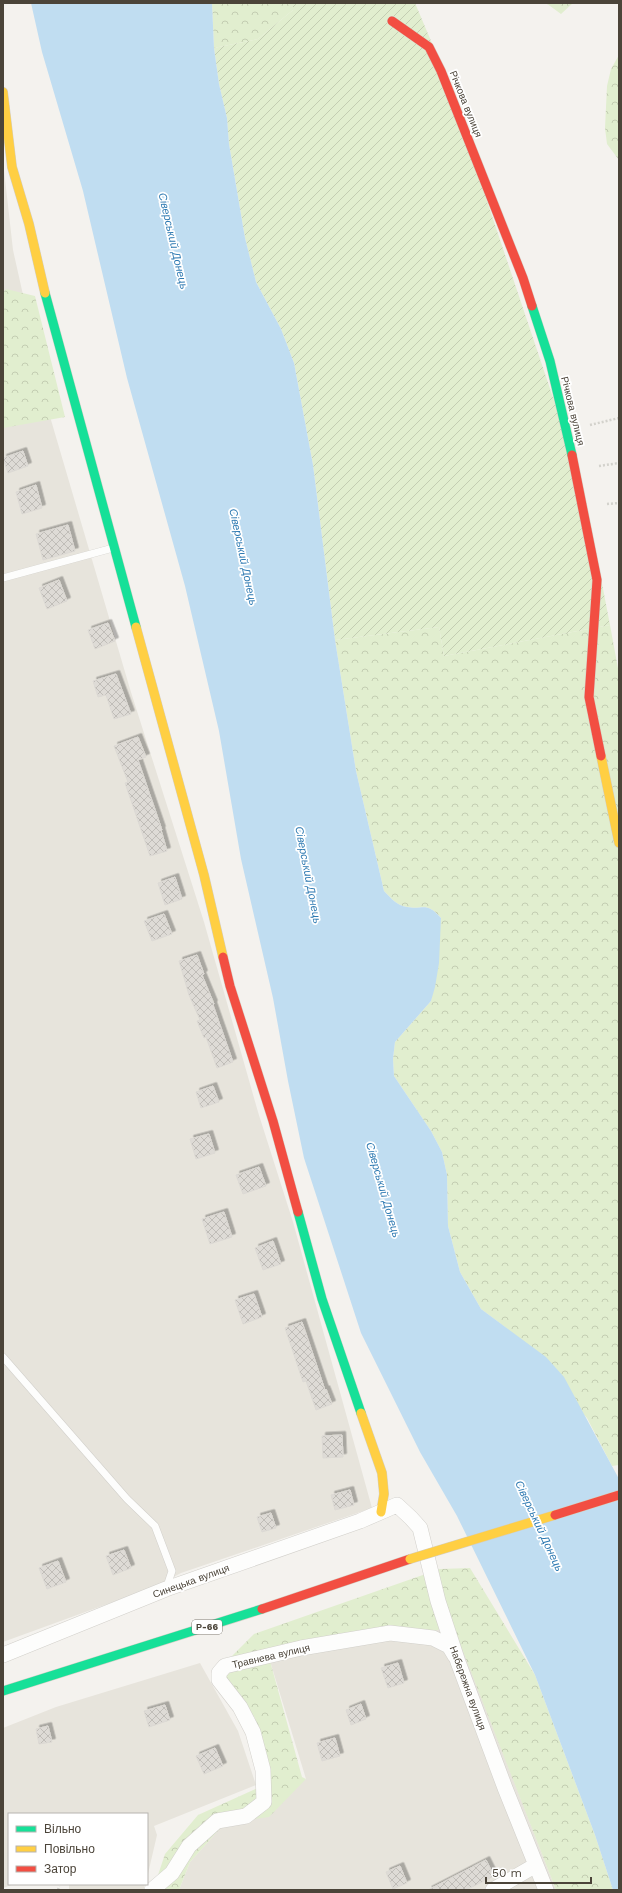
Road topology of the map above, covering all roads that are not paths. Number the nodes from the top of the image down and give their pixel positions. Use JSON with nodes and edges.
{"nodes":[{"id":1,"x":392,"y":21,"type":"dead end"},
{"id":2,"x":3,"y":92,"type":"edge"},
{"id":3,"x":116,"y":548,"type":"junction"},
{"id":4,"x":3,"y":578,"type":"edge"},
{"id":5,"x":619,"y":843,"type":"edge"},
{"id":6,"x":3,"y":1357,"type":"edge"},
{"id":7,"x":619,"y":1495,"type":"edge"},
{"id":8,"x":381,"y":1512,"type":"junction"},
{"id":9,"x":166,"y":1589,"type":"junction"},
{"id":10,"x":3,"y":1655,"type":"edge"},
{"id":11,"x":458,"y":1662,"type":"junction"},
{"id":12,"x":3,"y":1691,"type":"edge"},
{"id":13,"x":536,"y":1865,"type":"junction"},
{"id":14,"x":152,"y":1890,"type":"edge"},
{"id":15,"x":493,"y":1890,"type":"edge"},
{"id":16,"x":546,"y":1890,"type":"edge"}],
"edges":[{"from":1,"to":5,"type":"street","name":"Річкова вулиця"},
{"from":2,"to":3,"type":"street"},
{"from":3,"to":4,"type":"lane"},
{"from":3,"to":8,"type":"street"},
{"from":6,"to":9,"type":"lane"},
{"from":7,"to":12,"type":"street","number":"Р-66","bridge":true},
{"from":8,"to":9,"type":"street","name":"Синецька вулиця"},
{"from":8,"to":11,"type":"street","name":"Набережна вулиця"},
{"from":9,"to":10,"type":"street","name":"Синецька вулиця"},
{"from":11,"to":13,"type":"street","name":"Набережна вулиця"},
{"from":11,"to":14,"type":"street","name":"Травнева вулиця"},
{"from":13,"to":15,"type":"street"},
{"from":13,"to":16,"type":"street","name":"Набережна вулиця"}]}
